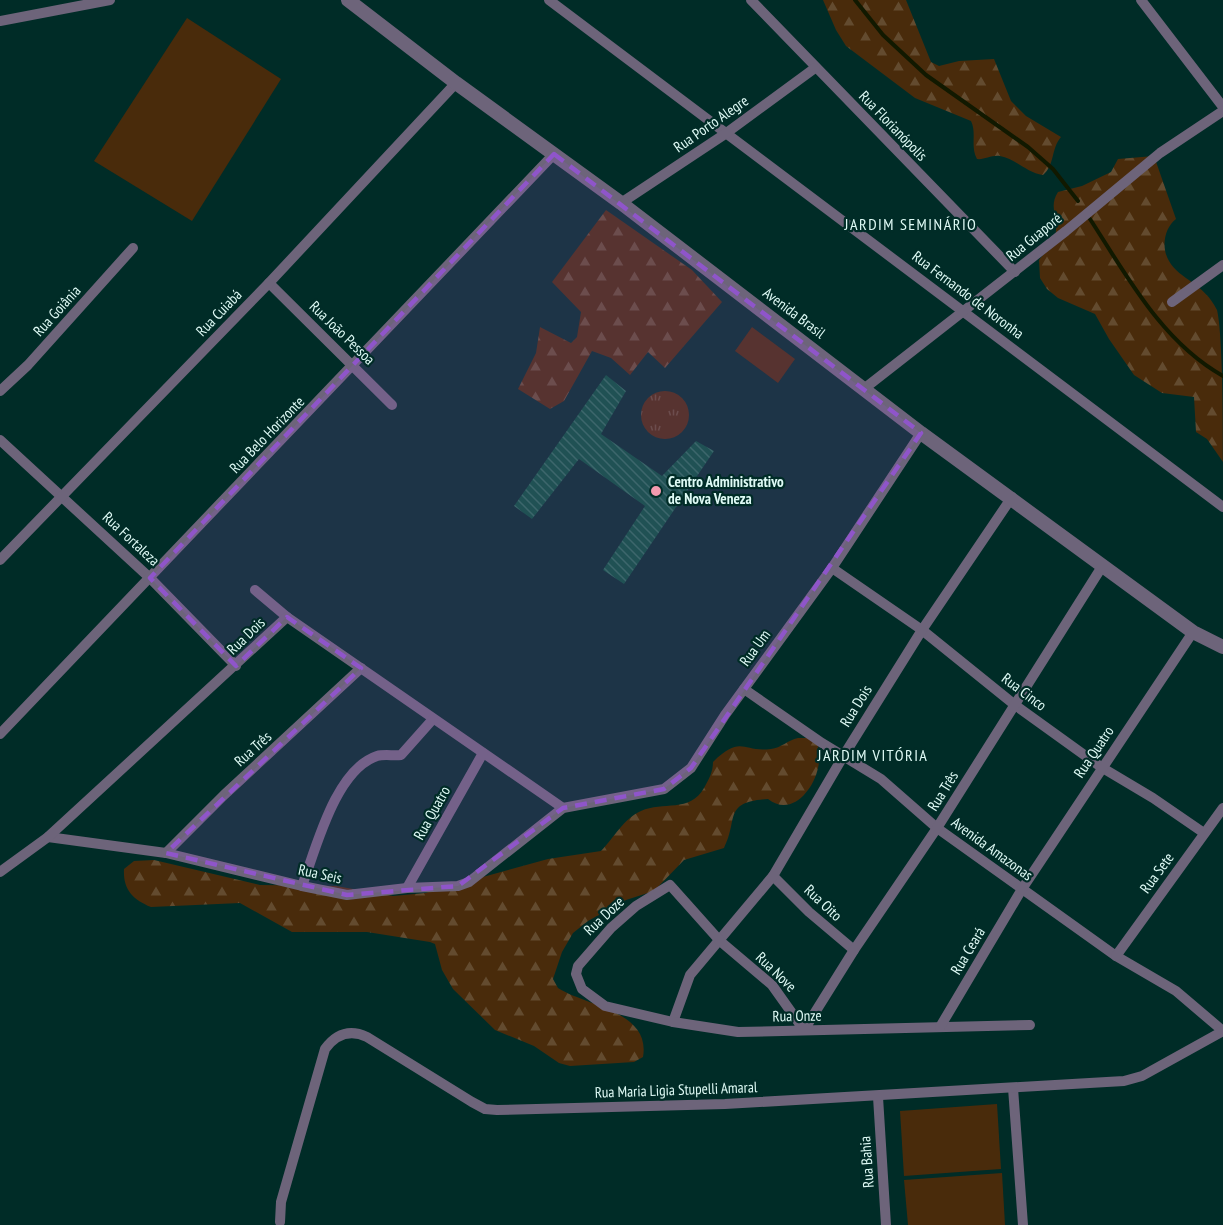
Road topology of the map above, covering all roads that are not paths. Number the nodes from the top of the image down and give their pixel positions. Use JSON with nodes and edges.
{"nodes":[{"id":1,"x":110,"y":0,"type":"edge"},
{"id":2,"x":348,"y":0,"type":"edge"},
{"id":3,"x":549,"y":0,"type":"edge"},
{"id":4,"x":751,"y":0,"type":"edge"},
{"id":5,"x":1141,"y":0,"type":"edge"},
{"id":6,"x":0,"y":21,"type":"edge"},
{"id":7,"x":815,"y":68,"type":"junction"},
{"id":8,"x":456,"y":83,"type":"junction"},
{"id":9,"x":1223,"y":106,"type":"edge"},
{"id":10,"x":1223,"y":111,"type":"edge"},
{"id":11,"x":725,"y":134,"type":"junction"},
{"id":12,"x":554,"y":154,"type":"junction"},
{"id":13,"x":621,"y":203,"type":"junction"},
{"id":14,"x":133,"y":248,"type":"dead end"},
{"id":15,"x":1223,"y":265,"type":"edge"},
{"id":16,"x":1015,"y":272,"type":"junction"},
{"id":17,"x":269,"y":283,"type":"junction"},
{"id":18,"x":1172,"y":302,"type":"dead end"},
{"id":19,"x":965,"y":310,"type":"junction"},
{"id":20,"x":354,"y":366,"type":"junction"},
{"id":21,"x":865,"y":388,"type":"junction"},
{"id":22,"x":0,"y":391,"type":"edge"},
{"id":23,"x":393,"y":405,"type":"dead end"},
{"id":24,"x":921,"y":433,"type":"junction"},
{"id":25,"x":0,"y":440,"type":"edge"},
{"id":26,"x":62,"y":496,"type":"junction"},
{"id":27,"x":1012,"y":497,"type":"junction"},
{"id":28,"x":1223,"y":507,"type":"edge"},
{"id":29,"x":0,"y":560,"type":"edge"},
{"id":30,"x":1103,"y":566,"type":"junction"},
{"id":31,"x":831,"y":568,"type":"junction"},
{"id":32,"x":150,"y":578,"type":"junction"},
{"id":33,"x":255,"y":590,"type":"dead end"},
{"id":34,"x":287,"y":617,"type":"junction"},
{"id":35,"x":922,"y":630,"type":"junction"},
{"id":36,"x":1193,"y":632,"type":"junction"},
{"id":37,"x":1223,"y":646,"type":"edge"},
{"id":38,"x":236,"y":666,"type":"junction"},
{"id":39,"x":361,"y":668,"type":"junction"},
{"id":40,"x":744,"y":689,"type":"junction"},
{"id":41,"x":1015,"y":705,"type":"junction"},
{"id":42,"x":433,"y":718,"type":"junction"},
{"id":43,"x":0,"y":734,"type":"edge"},
{"id":44,"x":483,"y":753,"type":"junction"},
{"id":45,"x":843,"y":755,"type":"junction"},
{"id":46,"x":1101,"y":767,"type":"junction"},
{"id":47,"x":563,"y":808,"type":"junction"},
{"id":48,"x":1223,"y":808,"type":"edge"},
{"id":49,"x":937,"y":828,"type":"junction"},
{"id":50,"x":1204,"y":833,"type":"junction"},
{"id":51,"x":48,"y":837,"type":"junction"},
{"id":52,"x":166,"y":853,"type":"junction"},
{"id":53,"x":0,"y":872,"type":"edge"},
{"id":54,"x":773,"y":876,"type":"junction"},
{"id":55,"x":670,"y":885,"type":"joint"},
{"id":56,"x":302,"y":886,"type":"junction"},
{"id":57,"x":407,"y":888,"type":"junction"},
{"id":58,"x":1022,"y":889,"type":"junction"},
{"id":59,"x":720,"y":941,"type":"junction"},
{"id":60,"x":854,"y":950,"type":"junction"},
{"id":61,"x":1116,"y":956,"type":"junction"},
{"id":62,"x":578,"y":982,"type":"joint"},
{"id":63,"x":673,"y":1022,"type":"junction"},
{"id":64,"x":1030,"y":1025,"type":"dead end"},
{"id":65,"x":940,"y":1027,"type":"junction"},
{"id":66,"x":804,"y":1030,"type":"junction"},
{"id":67,"x":1223,"y":1031,"type":"edge"},
{"id":68,"x":1013,"y":1088,"type":"junction"},
{"id":69,"x":878,"y":1097,"type":"junction"},
{"id":70,"x":280,"y":1222,"type":"dead end"},
{"id":71,"x":886,"y":1225,"type":"edge"},
{"id":72,"x":1023,"y":1225,"type":"edge"}],
"edges":[{"from":1,"to":6,"type":"street"},
{"from":2,"to":8,"type":"street","name":"Avenida Brasil"},
{"from":3,"to":11,"type":"street","name":"Rua Fernando de Noronha"},
{"from":4,"to":7,"type":"street","name":"Rua Florianópolis"},
{"from":5,"to":9,"type":"street"},
{"from":7,"to":11,"type":"street","name":"Rua Porto Alegre"},
{"from":7,"to":16,"type":"street","name":"Rua Florianópolis"},
{"from":8,"to":12,"type":"street","name":"Avenida Brasil"},
{"from":8,"to":17,"type":"street","name":"Rua Cuiabá"},
{"from":10,"to":16,"type":"street","name":"Rua Guaporé"},
{"from":11,"to":13,"type":"street","name":"Rua Porto Alegre"},
{"from":11,"to":19,"type":"street","name":"Rua Fernando de Noronha"},
{"from":12,"to":13,"type":"street","name":"Avenida Brasil"},
{"from":12,"to":20,"type":"street","name":"Rua Belo Horizonte"},
{"from":13,"to":21,"type":"street","name":"Avenida Brasil"},
{"from":14,"to":22,"type":"street","name":"Rua Goiânia"},
{"from":15,"to":18,"type":"street"},
{"from":16,"to":19,"type":"street","name":"Rua Guaporé"},
{"from":17,"to":20,"type":"street","name":"Rua João Pessoa"},
{"from":17,"to":26,"type":"street","name":"Rua Cuiabá"},
{"from":19,"to":21,"type":"street","name":"Rua Guaporé"},
{"from":19,"to":28,"type":"street","name":"Rua Fernando de Noronha"},
{"from":20,"to":23,"type":"street","name":"Rua João Pessoa"},
{"from":20,"to":32,"type":"street","name":"Rua Belo Horizonte"},
{"from":21,"to":24,"type":"street","name":"Avenida Brasil"},
{"from":24,"to":27,"type":"street","name":"Avenida Brasil"},
{"from":24,"to":31,"type":"street","name":"Rua Um"},
{"from":25,"to":26,"type":"street","name":"Rua Fortaleza"},
{"from":26,"to":29,"type":"street","name":"Rua Cuiabá"},
{"from":26,"to":32,"type":"street","name":"Rua Fortaleza"},
{"from":27,"to":30,"type":"street","name":"Avenida Brasil"},
{"from":27,"to":35,"type":"street","name":"Rua Dois"},
{"from":30,"to":36,"type":"street","name":"Avenida Brasil"},
{"from":30,"to":41,"type":"street","name":"Rua Três"},
{"from":31,"to":35,"type":"street","name":"Rua Cinco"},
{"from":31,"to":40,"type":"street","name":"Rua Um"},
{"from":32,"to":38,"type":"street","name":"Rua Fortaleza"},
{"from":32,"to":43,"type":"street","name":"Rua Belo Horizonte"},
{"from":33,"to":34,"type":"street"},
{"from":34,"to":38,"type":"street","name":"Rua Dois"},
{"from":34,"to":39,"type":"street","name":"Rua Dois"},
{"from":35,"to":41,"type":"street","name":"Rua Cinco"},
{"from":35,"to":45,"type":"street","name":"Rua Dois"},
{"from":36,"to":37,"type":"street","name":"Avenida Brasil"},
{"from":36,"to":46,"type":"street","name":"Rua Quatro"},
{"from":38,"to":51,"type":"street","name":"Rua Dois"},
{"from":39,"to":42,"type":"street","name":"Rua Dois"},
{"from":39,"to":52,"type":"street","name":"Rua Três"},
{"from":40,"to":45,"type":"street","name":"Avenida Amazonas"},
{"from":40,"to":47,"type":"street","name":"Rua Um"},
{"from":41,"to":46,"type":"street","name":"Rua Cinco"},
{"from":41,"to":49,"type":"street","name":"Rua Três"},
{"from":42,"to":44,"type":"street","name":"Rua Dois"},
{"from":42,"to":56,"type":"street"},
{"from":44,"to":47,"type":"street","name":"Rua Dois"},
{"from":44,"to":57,"type":"street","name":"Rua Quatro"},
{"from":45,"to":49,"type":"street","name":"Avenida Amazonas"},
{"from":45,"to":54,"type":"street","name":"Rua Dois"},
{"from":46,"to":50,"type":"street","name":"Rua Cinco"},
{"from":46,"to":58,"type":"street","name":"Rua Quatro"},
{"from":47,"to":57,"type":"street","name":"Rua Seis"},
{"from":48,"to":50,"type":"street","name":"Rua Sete"},
{"from":49,"to":58,"type":"street","name":"Avenida Amazonas"},
{"from":49,"to":60,"type":"street","name":"Rua Três"},
{"from":50,"to":61,"type":"street","name":"Rua Sete"},
{"from":51,"to":52,"type":"street","name":"Rua Seis"},
{"from":51,"to":53,"type":"street","name":"Rua Dois"},
{"from":52,"to":56,"type":"street","name":"Rua Seis"},
{"from":54,"to":59,"type":"street","name":"Rua Dois"},
{"from":54,"to":60,"type":"street","name":"Rua Oito"},
{"from":55,"to":59,"type":"street","name":"Rua Nove"},
{"from":55,"to":62,"type":"street","name":"Rua Doze"},
{"from":56,"to":57,"type":"street","name":"Rua Seis"},
{"from":58,"to":61,"type":"street","name":"Avenida Amazonas"},
{"from":58,"to":65,"type":"street","name":"Rua Ceará"},
{"from":59,"to":63,"type":"street","name":"Rua Dois"},
{"from":59,"to":66,"type":"street","name":"Rua Nove"},
{"from":60,"to":66,"type":"street","name":"Rua Três"},
{"from":61,"to":67,"type":"street","name":"Avenida Amazonas"},
{"from":62,"to":63,"type":"street","name":"Rua Onze"},
{"from":63,"to":66,"type":"street","name":"Rua Onze"},
{"from":64,"to":65,"type":"street","name":"Rua Onze"},
{"from":65,"to":66,"type":"street","name":"Rua Onze"},
{"from":67,"to":68,"type":"street","name":"Rua Maria Ligia Stupelli Amaral"},
{"from":68,"to":69,"type":"street","name":"Rua Maria Ligia Stupelli Amaral"},
{"from":68,"to":72,"type":"street"},
{"from":69,"to":70,"type":"street","name":"Rua Maria Ligia Stupelli Amaral"},
{"from":69,"to":71,"type":"street","name":"Rua Bahia"}]}
